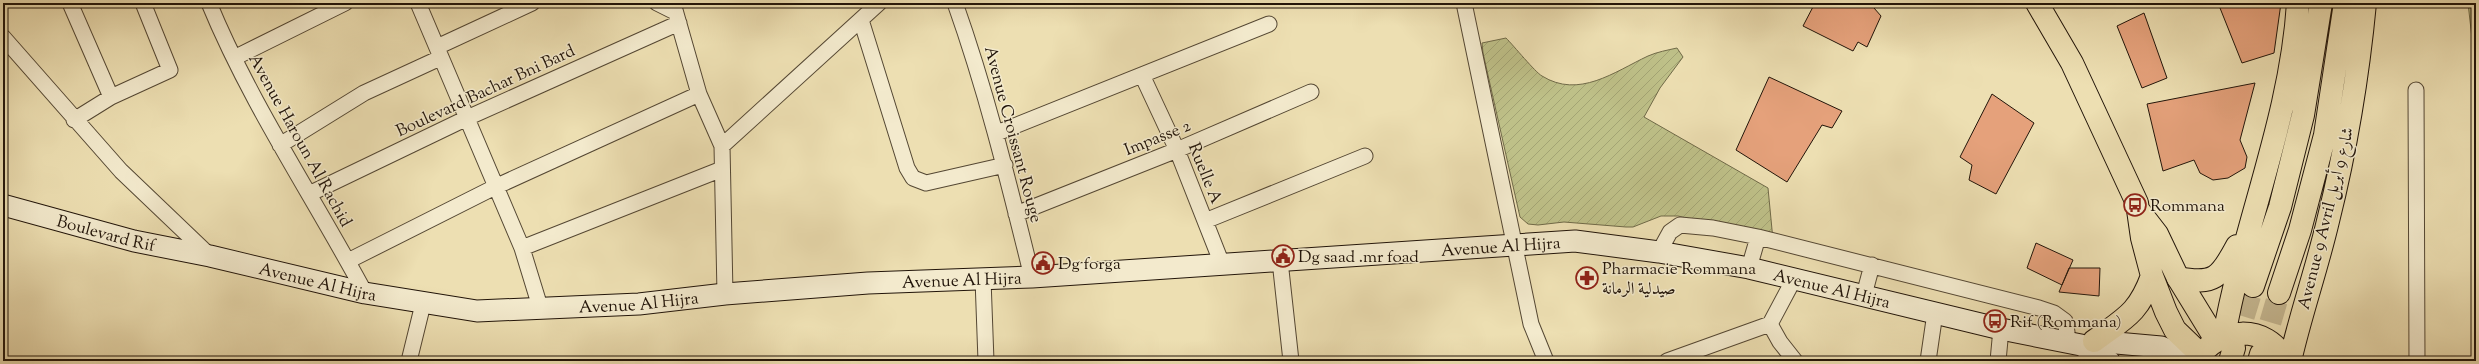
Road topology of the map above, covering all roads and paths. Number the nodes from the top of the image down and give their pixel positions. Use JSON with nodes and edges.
{"nodes":[{"id":1,"x":70,"y":3,"type":"edge"},
{"id":2,"x":143,"y":3,"type":"edge"},
{"id":3,"x":209,"y":3,"type":"edge"},
{"id":4,"x":345,"y":3,"type":"edge"},
{"id":5,"x":418,"y":3,"type":"edge"},
{"id":6,"x":532,"y":3,"type":"edge"},
{"id":7,"x":657,"y":3,"type":"edge"},
{"id":8,"x":879,"y":3,"type":"edge"},
{"id":9,"x":955,"y":3,"type":"edge"},
{"id":10,"x":1464,"y":3,"type":"edge"},
{"id":11,"x":2037,"y":3,"type":"edge"},
{"id":12,"x":2298,"y":3,"type":"edge"},
{"id":13,"x":2321,"y":3,"type":"edge"},
{"id":14,"x":2345,"y":3,"type":"edge"},
{"id":15,"x":2365,"y":3,"type":"edge"},
{"id":16,"x":323,"y":8,"type":"edge"},
{"id":17,"x":676,"y":13,"type":"edge"},
{"id":18,"x":861,"y":20,"type":"junction"},
{"id":19,"x":1269,"y":24,"type":"dead end"},
{"id":20,"x":3,"y":37,"type":"edge"},
{"id":21,"x":438,"y":53,"type":"junction"},
{"id":22,"x":234,"y":58,"type":"junction"},
{"id":23,"x":1142,"y":76,"type":"junction"},
{"id":24,"x":2416,"y":90,"type":"dead end"},
{"id":25,"x":1311,"y":92,"type":"dead end"},
{"id":26,"x":699,"y":94,"type":"junction"},
{"id":27,"x":111,"y":97,"type":"junction"},
{"id":28,"x":467,"y":118,"type":"junction"},
{"id":29,"x":74,"y":120,"type":"junction"},
{"id":30,"x":997,"y":134,"type":"junction"},
{"id":31,"x":280,"y":145,"type":"junction"},
{"id":32,"x":722,"y":146,"type":"junction"},
{"id":33,"x":1177,"y":150,"type":"junction"},
{"id":34,"x":1365,"y":156,"type":"dead end"},
{"id":35,"x":1005,"y":165,"type":"junction"},
{"id":36,"x":722,"y":169,"type":"junction"},
{"id":37,"x":495,"y":187,"type":"junction"},
{"id":38,"x":309,"y":194,"type":"junction"},
{"id":39,"x":3,"y":205,"type":"edge"},
{"id":40,"x":2140,"y":211,"type":"junction"},
{"id":41,"x":1016,"y":214,"type":"junction"},
{"id":42,"x":2254,"y":215,"type":"junction"},
{"id":43,"x":1205,"y":221,"type":"junction"},
{"id":44,"x":1758,"y":237,"type":"junction"},
{"id":45,"x":1515,"y":244,"type":"junction"},
{"id":46,"x":522,"y":248,"type":"junction"},
{"id":47,"x":1659,"y":252,"type":"junction"},
{"id":48,"x":210,"y":256,"type":"junction"},
{"id":49,"x":1280,"y":261,"type":"junction"},
{"id":50,"x":348,"y":262,"type":"junction"},
{"id":51,"x":1222,"y":264,"type":"junction"},
{"id":52,"x":1872,"y":265,"type":"junction"},
{"id":53,"x":1750,"y":268,"type":"junction"},
{"id":54,"x":2152,"y":276,"type":"junction"},
{"id":55,"x":1032,"y":277,"type":"junction"},
{"id":56,"x":2178,"y":278,"type":"junction"},
{"id":57,"x":984,"y":279,"type":"junction"},
{"id":58,"x":1794,"y":279,"type":"junction"},
{"id":59,"x":2253,"y":286,"type":"tunnel mouth"},
{"id":60,"x":365,"y":293,"type":"junction"},
{"id":61,"x":2279,"y":293,"type":"tunnel mouth"},
{"id":62,"x":725,"y":294,"type":"junction"},
{"id":63,"x":1864,"y":295,"type":"junction"},
{"id":64,"x":423,"y":304,"type":"junction"},
{"id":65,"x":541,"y":310,"type":"junction"},
{"id":66,"x":1935,"y":312,"type":"junction"},
{"id":67,"x":1770,"y":324,"type":"junction"},
{"id":68,"x":2001,"y":329,"type":"junction"},
{"id":69,"x":2080,"y":343,"type":"junction"},
{"id":70,"x":2214,"y":352,"type":"edge"},
{"id":71,"x":409,"y":361,"type":"edge"},
{"id":72,"x":986,"y":361,"type":"edge"},
{"id":73,"x":1291,"y":361,"type":"edge"},
{"id":74,"x":1546,"y":361,"type":"edge"},
{"id":75,"x":1667,"y":361,"type":"edge"},
{"id":76,"x":1795,"y":361,"type":"edge"},
{"id":77,"x":1928,"y":361,"type":"edge"},
{"id":78,"x":1998,"y":361,"type":"edge"},
{"id":79,"x":2109,"y":361,"type":"edge"},
{"id":80,"x":2285,"y":361,"type":"edge"},
{"id":81,"x":2290,"y":361,"type":"edge"},
{"id":82,"x":2417,"y":361,"type":"edge"}],
"edges":[{"from":1,"to":27,"type":"street"},
{"from":2,"to":27,"type":"street"},
{"from":3,"to":22,"type":"street","name":"Avenue Haroun Al Rachid"},
{"from":4,"to":16,"type":"street"},
{"from":5,"to":21,"type":"street"},
{"from":6,"to":21,"type":"street"},
{"from":7,"to":17,"type":"street"},
{"from":8,"to":18,"type":"street"},
{"from":9,"to":30,"type":"street","name":"Avenue Croissant Rouge"},
{"from":10,"to":45,"type":"street"},
{"from":11,"to":40,"type":"main road"},
{"from":12,"to":42,"type":"main road"},
{"from":13,"to":59,"type":"main road"},
{"from":14,"to":61,"type":"main road","name":"Avenue 9 Avril شارع 9 أبريل"},
{"from":15,"to":81,"type":"main road","name":"Avenue 9 Avril شارع 9 أبريل"},
{"from":16,"to":22,"type":"street"},
{"from":17,"to":26,"type":"street"},
{"from":17,"to":28,"type":"street","name":"Boulevard Bachar Bni Bard"},
{"from":18,"to":32,"type":"street"},
{"from":18,"to":35,"type":"street"},
{"from":19,"to":23,"type":"street"},
{"from":20,"to":29,"type":"street"},
{"from":21,"to":28,"type":"street"},
{"from":21,"to":31,"type":"street"},
{"from":22,"to":31,"type":"street","name":"Avenue Haroun Al Rachid"},
{"from":23,"to":30,"type":"street"},
{"from":23,"to":33,"type":"street","name":"Ruelle A"},
{"from":24,"to":82,"type":"street"},
{"from":25,"to":33,"type":"street","name":"Impasse 2"},
{"from":26,"to":32,"type":"street"},
{"from":26,"to":37,"type":"street"},
{"from":27,"to":29,"type":"street"},
{"from":28,"to":37,"type":"street"},
{"from":28,"to":38,"type":"street","name":"Boulevard Bachar Bni Bard"},
{"from":29,"to":48,"type":"street"},
{"from":30,"to":35,"type":"street","name":"Avenue Croissant Rouge"},
{"from":31,"to":38,"type":"street","name":"Avenue Haroun Al Rachid"},
{"from":32,"to":36,"type":"street"},
{"from":33,"to":41,"type":"street","name":"Impasse 2"},
{"from":33,"to":43,"type":"street","name":"Ruelle A"},
{"from":34,"to":43,"type":"street"},
{"from":35,"to":41,"type":"street","name":"Avenue Croissant Rouge"},
{"from":36,"to":46,"type":"street"},
{"from":36,"to":62,"type":"street"},
{"from":37,"to":46,"type":"street"},
{"from":37,"to":50,"type":"street"},
{"from":38,"to":50,"type":"street","name":"Avenue Haroun Al Rachid"},
{"from":39,"to":48,"type":"street","name":"Boulevard Rif"},
{"from":40,"to":54,"type":"main road"},
{"from":40,"to":56,"type":"main road"},
{"from":41,"to":55,"type":"street","name":"Avenue Croissant Rouge"},
{"from":42,"to":56,"type":"main road"},
{"from":42,"to":70,"type":"main road"},
{"from":43,"to":51,"type":"street","name":"Ruelle A"},
{"from":44,"to":47,"type":"street"},
{"from":44,"to":52,"type":"street"},
{"from":44,"to":53,"type":"street"},
{"from":45,"to":47,"type":"street","name":"Avenue Al Hijra"},
{"from":45,"to":49,"type":"street","name":"Avenue Al Hijra"},
{"from":45,"to":74,"type":"street"},
{"from":46,"to":65,"type":"street"},
{"from":47,"to":53,"type":"street","name":"Avenue Al Hijra"},
{"from":48,"to":60,"type":"street","name":"Avenue Al Hijra"},
{"from":49,"to":51,"type":"street","name":"Avenue Al Hijra"},
{"from":49,"to":73,"type":"street"},
{"from":50,"to":60,"type":"street","name":"Avenue Haroun Al Rachid"},
{"from":51,"to":55,"type":"street","name":"Avenue Al Hijra"},
{"from":52,"to":63,"type":"street"},
{"from":52,"to":69,"type":"street"},
{"from":53,"to":58,"type":"street","name":"Avenue Al Hijra"},
{"from":54,"to":69,"type":"main road"},
{"from":54,"to":70,"type":"main road"},
{"from":55,"to":57,"type":"street","name":"Avenue Al Hijra"},
{"from":56,"to":70,"type":"main road"},
{"from":57,"to":62,"type":"street","name":"Avenue Al Hijra"},
{"from":57,"to":72,"type":"street"},
{"from":58,"to":63,"type":"street","name":"Avenue Al Hijra"},
{"from":58,"to":67,"type":"street"},
{"from":60,"to":64,"type":"street","name":"Avenue Al Hijra"},
{"from":62,"to":65,"type":"street","name":"Avenue Al Hijra"},
{"from":63,"to":66,"type":"street","name":"Avenue Al Hijra"},
{"from":64,"to":65,"type":"street","name":"Avenue Al Hijra"},
{"from":64,"to":71,"type":"street"},
{"from":66,"to":68,"type":"street","name":"Avenue Al Hijra"},
{"from":66,"to":77,"type":"street"},
{"from":67,"to":75,"type":"street"},
{"from":67,"to":76,"type":"street"},
{"from":68,"to":69,"type":"street","name":"Avenue Al Hijra"},
{"from":68,"to":78,"type":"street"},
{"from":69,"to":70,"type":"street","name":"Avenue Al Hijra"},
{"from":69,"to":79,"type":"street","name":"Avenue Al Hijra"},
{"from":70,"to":80,"type":"main road"}]}
